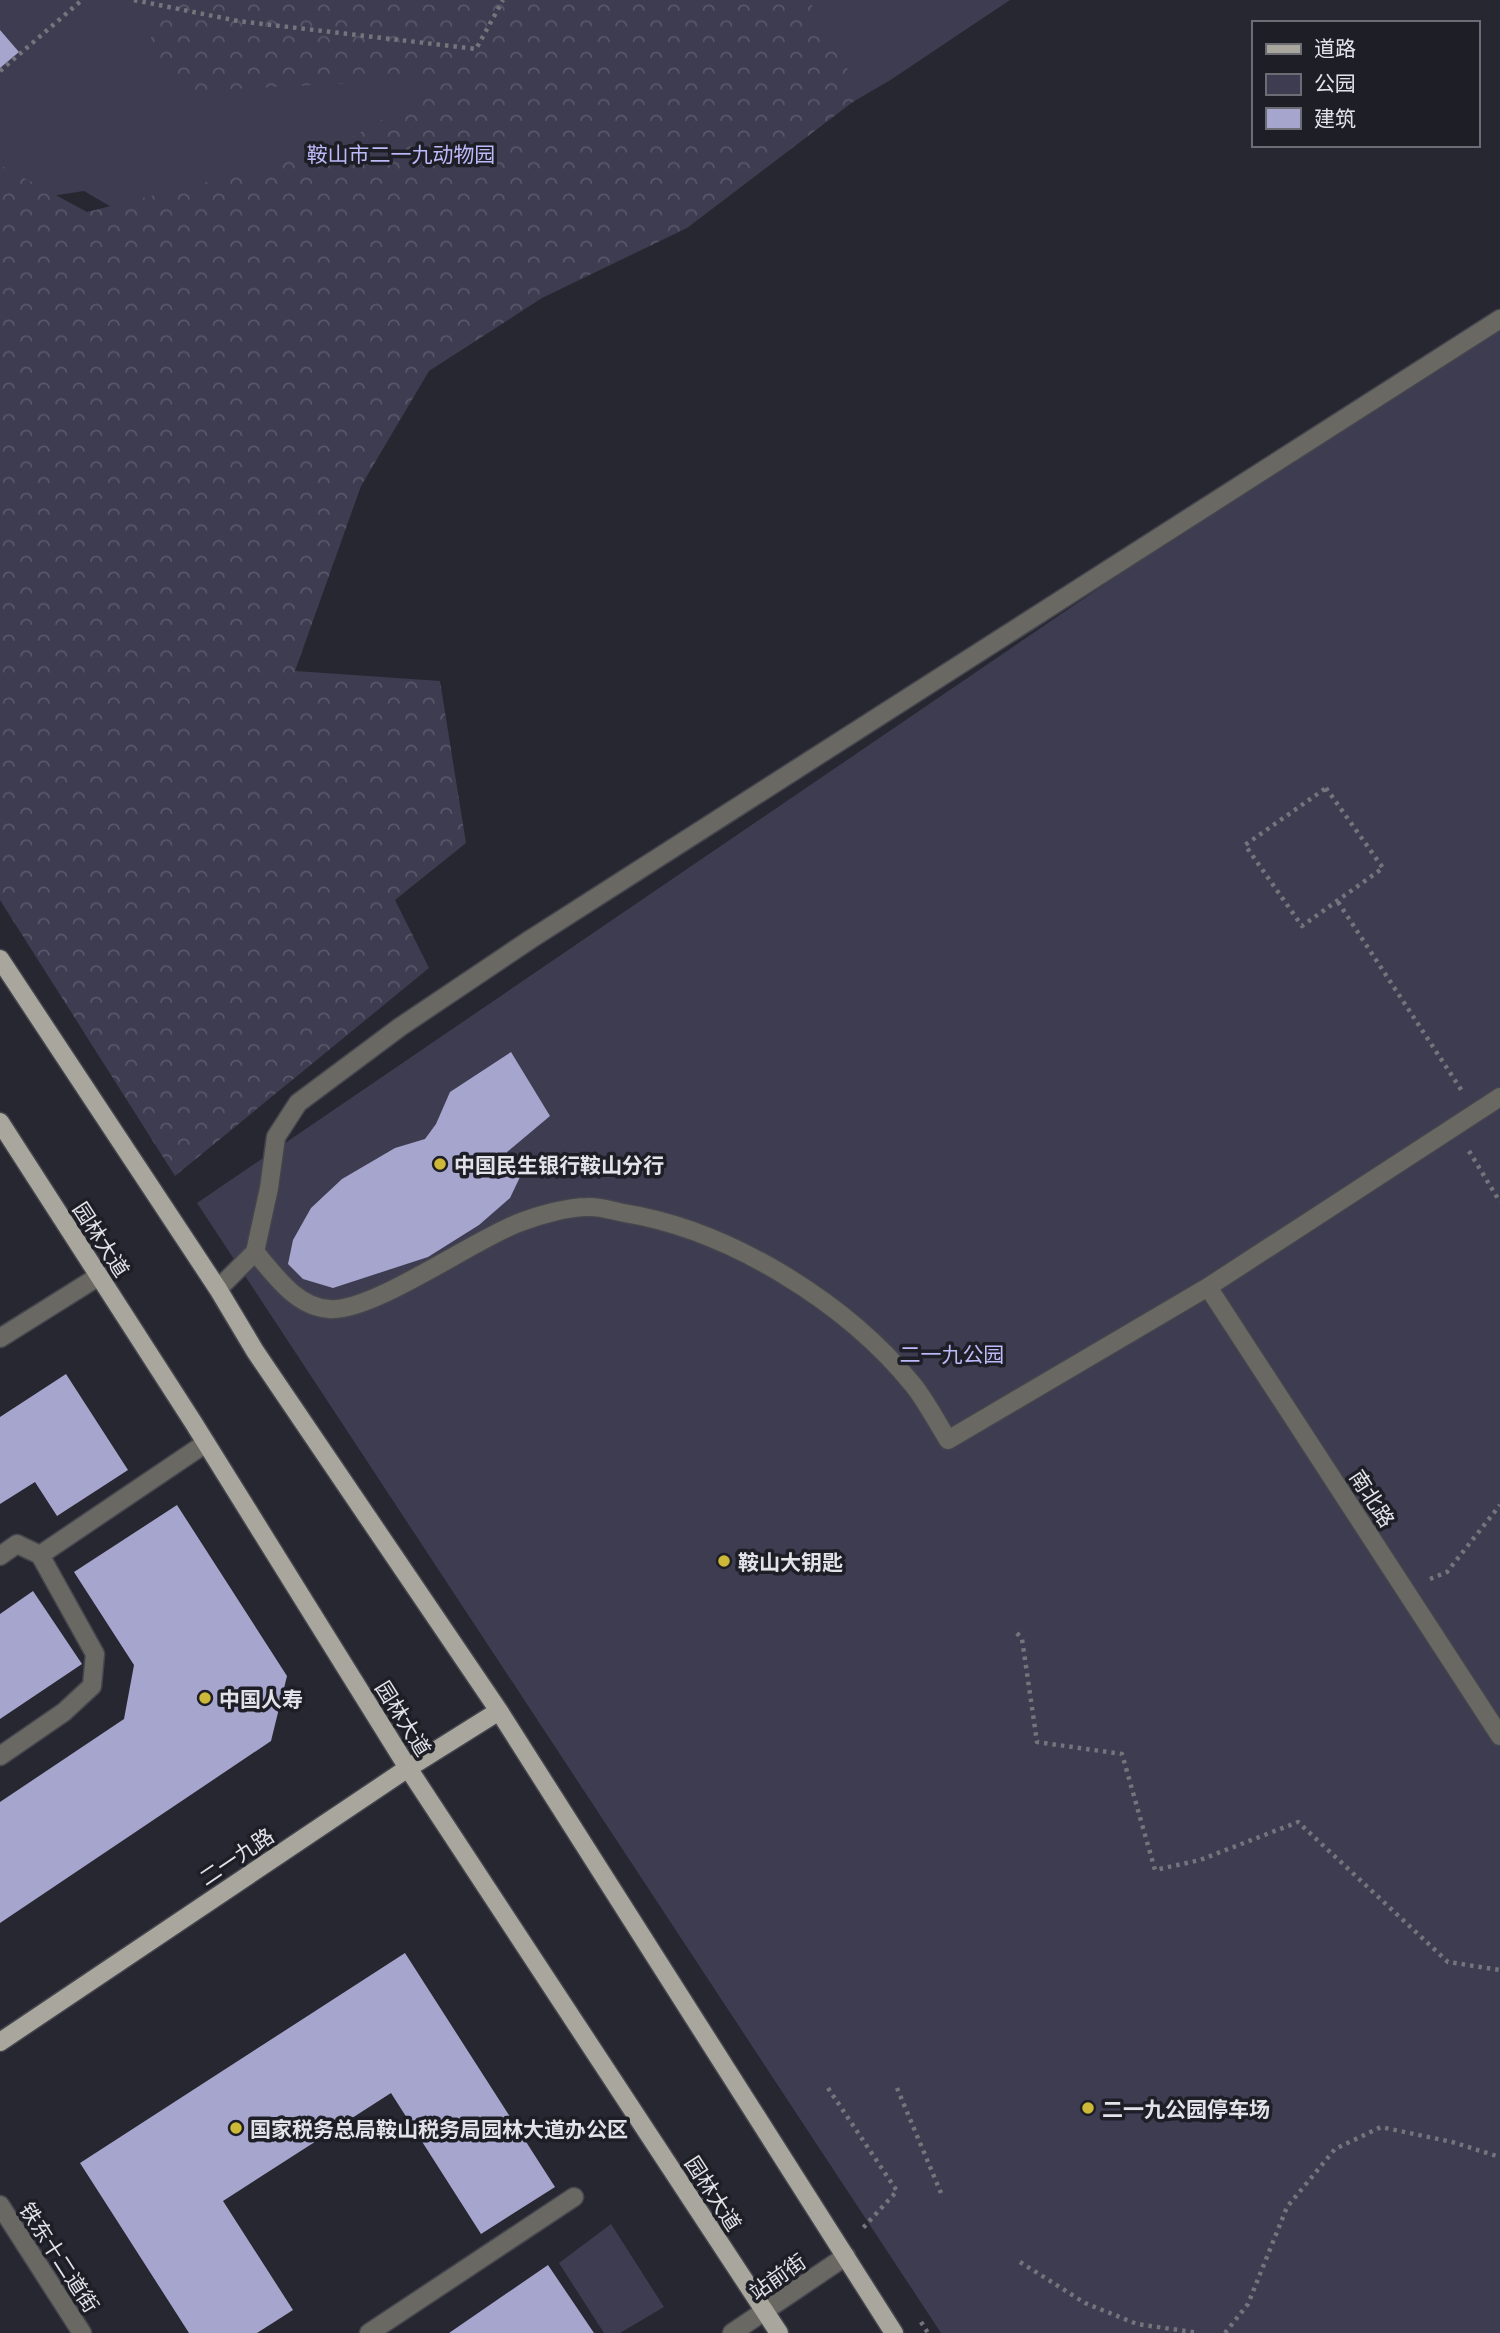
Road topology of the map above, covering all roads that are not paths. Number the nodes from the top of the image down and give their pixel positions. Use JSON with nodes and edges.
{"nodes":[{"id":1,"x":1500,"y":319,"type":"edge"},
{"id":2,"x":0,"y":959,"type":"edge"},
{"id":3,"x":1500,"y":1097,"type":"edge"},
{"id":4,"x":0,"y":1122,"type":"edge"},
{"id":5,"x":256,"y":1252,"type":"junction"},
{"id":6,"x":99,"y":1276,"type":"junction"},
{"id":7,"x":1208,"y":1287,"type":"junction"},
{"id":8,"x":218,"y":1289,"type":"junction"},
{"id":9,"x":0,"y":1338,"type":"edge"},
{"id":10,"x":206,"y":1443,"type":"junction"},
{"id":11,"x":40,"y":1555,"type":"junction"},
{"id":12,"x":0,"y":1556,"type":"edge"},
{"id":13,"x":499,"y":1710,"type":"junction"},
{"id":14,"x":1500,"y":1736,"type":"edge"},
{"id":15,"x":0,"y":1756,"type":"edge"},
{"id":16,"x":408,"y":1768,"type":"junction"},
{"id":17,"x":0,"y":2042,"type":"edge"},
{"id":18,"x":574,"y":2197,"type":"dead end"},
{"id":19,"x":0,"y":2205,"type":"edge"},
{"id":20,"x":846,"y":2256,"type":"junction"},
{"id":21,"x":765,"y":2312,"type":"junction"},
{"id":22,"x":82,"y":2333,"type":"edge"},
{"id":23,"x":369,"y":2333,"type":"edge"},
{"id":24,"x":732,"y":2333,"type":"edge"},
{"id":25,"x":779,"y":2333,"type":"edge"},
{"id":26,"x":894,"y":2333,"type":"edge"}],
"edges":[{"from":1,"to":5,"type":"street"},
{"from":2,"to":8,"type":"main road"},
{"from":3,"to":7,"type":"street"},
{"from":4,"to":6,"type":"main road","name":"园林大道"},
{"from":5,"to":7,"type":"street"},
{"from":5,"to":8,"type":"street"},
{"from":6,"to":9,"type":"street"},
{"from":6,"to":10,"type":"main road","name":"园林大道"},
{"from":7,"to":14,"type":"street","name":"南北路"},
{"from":8,"to":13,"type":"main road"},
{"from":10,"to":11,"type":"street"},
{"from":10,"to":16,"type":"main road","name":"园林大道"},
{"from":11,"to":12,"type":"street"},
{"from":11,"to":15,"type":"street"},
{"from":13,"to":16,"type":"main road","name":"二一九路"},
{"from":13,"to":20,"type":"main road"},
{"from":16,"to":17,"type":"main road","name":"二一九路"},
{"from":16,"to":21,"type":"main road","name":"园林大道"},
{"from":18,"to":23,"type":"street"},
{"from":19,"to":22,"type":"street","name":"铁东十二道街"},
{"from":20,"to":21,"type":"street","name":"站前街"},
{"from":20,"to":26,"type":"main road"},
{"from":21,"to":24,"type":"street","name":"站前街"},
{"from":21,"to":25,"type":"main road","name":"园林大道"}]}
